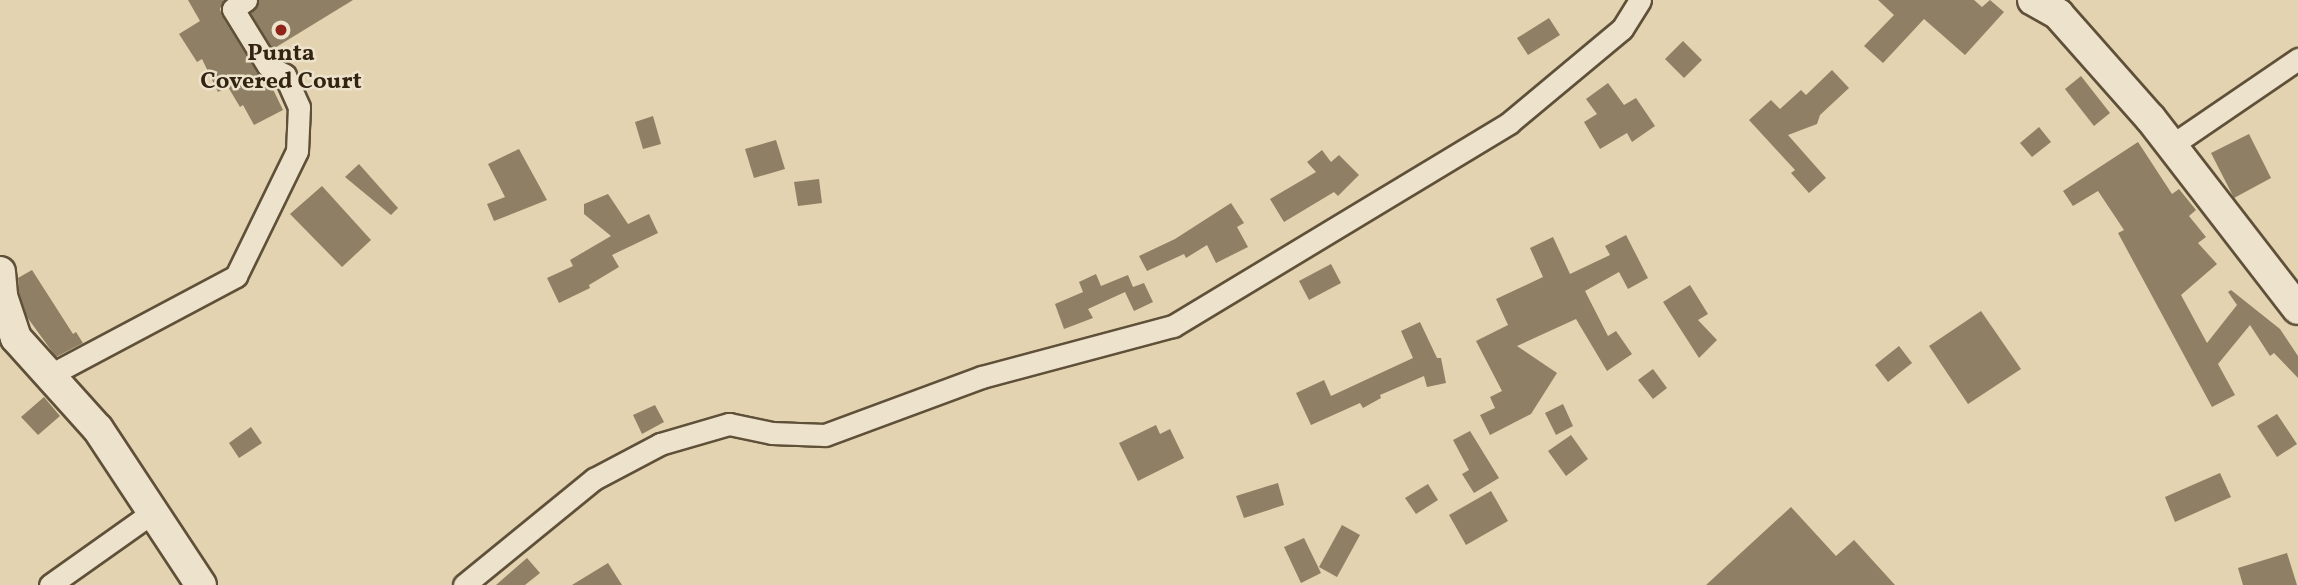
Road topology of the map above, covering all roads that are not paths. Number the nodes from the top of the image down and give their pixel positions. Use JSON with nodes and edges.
{"nodes":[{"id":1,"x":246,"y":0,"type":"edge"},
{"id":2,"x":1640,"y":0,"type":"edge"},
{"id":3,"x":2033,"y":0,"type":"edge"},
{"id":4,"x":2298,"y":59,"type":"edge"},
{"id":5,"x":2172,"y":145,"type":"junction"},
{"id":6,"x":0,"y":272,"type":"edge"},
{"id":7,"x":2298,"y":309,"type":"edge"},
{"id":8,"x":50,"y":375,"type":"junction"},
{"id":9,"x":153,"y":512,"type":"junction"},
{"id":10,"x":50,"y":585,"type":"edge"},
{"id":11,"x":201,"y":585,"type":"edge"},
{"id":12,"x":464,"y":585,"type":"edge"}],
"edges":[{"from":1,"to":8,"type":"street"},
{"from":2,"to":12,"type":"street"},
{"from":3,"to":5,"type":"street"},
{"from":4,"to":5,"type":"street"},
{"from":5,"to":7,"type":"street"},
{"from":6,"to":8,"type":"street"},
{"from":8,"to":9,"type":"street"},
{"from":9,"to":10,"type":"street"},
{"from":9,"to":11,"type":"street"}]}
